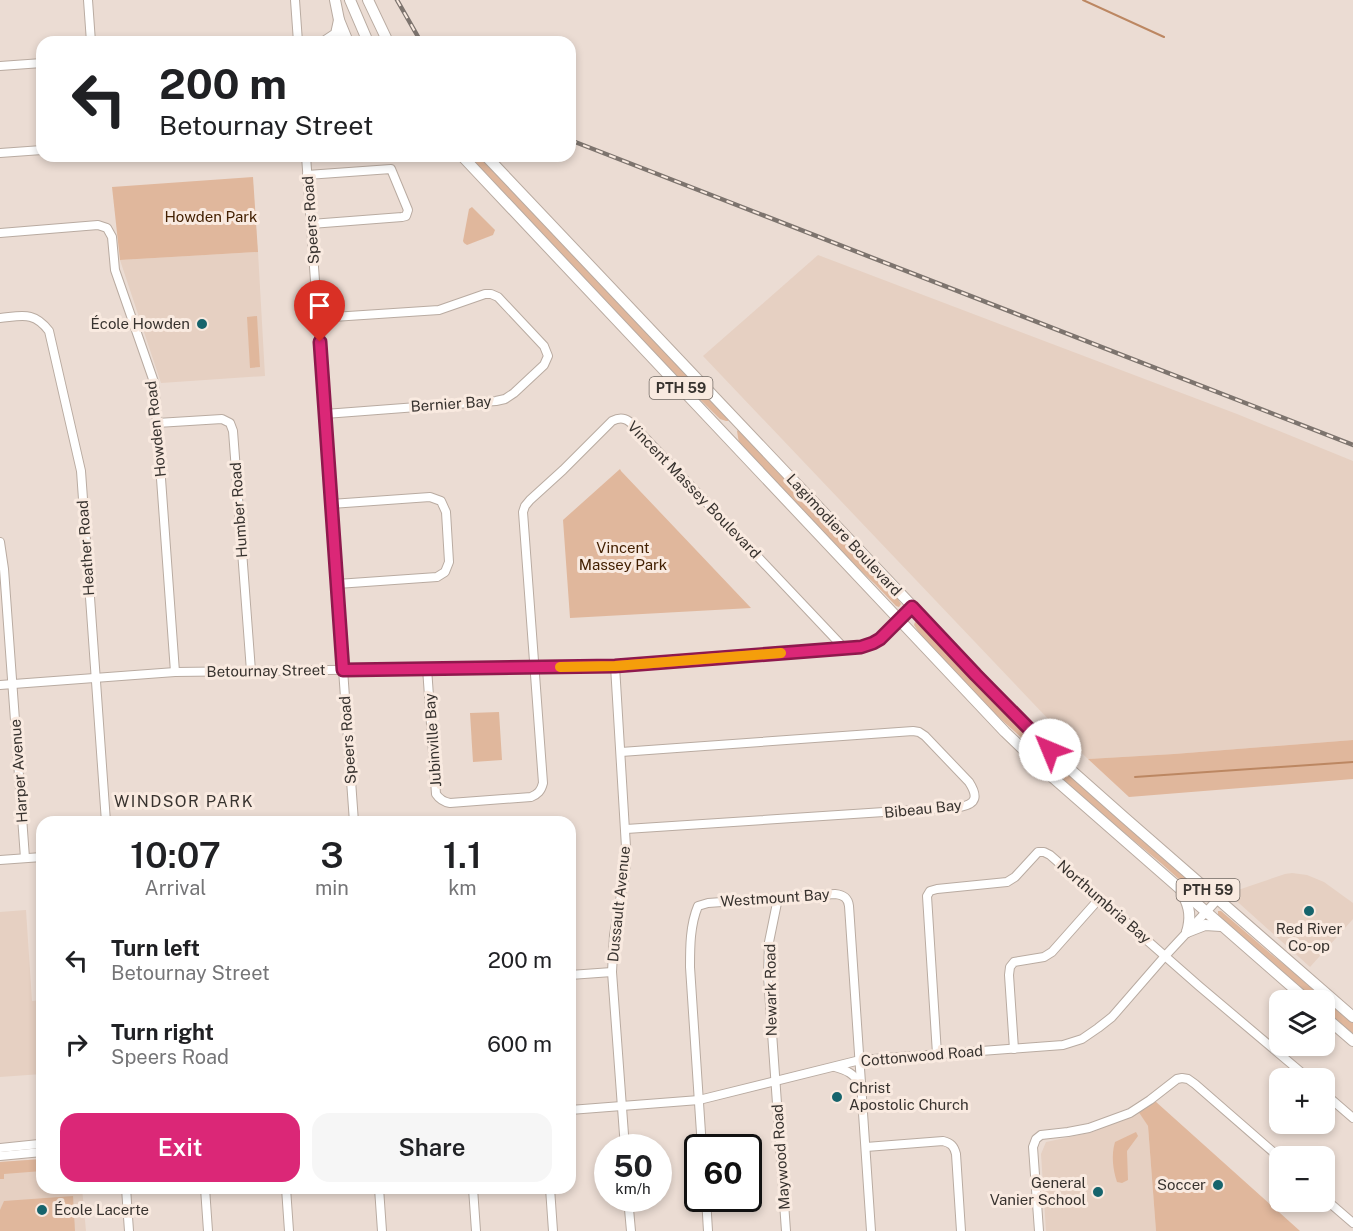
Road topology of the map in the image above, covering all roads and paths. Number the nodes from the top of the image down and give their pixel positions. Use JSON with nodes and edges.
{"nodes":[{"id":1,"x":88,"y":0,"type":"edge"},
{"id":2,"x":295,"y":0,"type":"edge"},
{"id":3,"x":335,"y":0,"type":"edge"},
{"id":4,"x":350,"y":0,"type":"edge"},
{"id":5,"x":368,"y":0,"type":"edge"},
{"id":6,"x":339,"y":20,"type":"junction"},
{"id":7,"x":91,"y":36,"type":"edge"},
{"id":8,"x":298,"y":36,"type":"edge"},
{"id":9,"x":333,"y":36,"type":"edge"},
{"id":10,"x":346,"y":36,"type":"edge"},
{"id":11,"x":365,"y":36,"type":"edge"},
{"id":12,"x":385,"y":36,"type":"edge"},
{"id":13,"x":36,"y":63,"type":"edge"},
{"id":14,"x":0,"y":66,"type":"edge"},
{"id":15,"x":36,"y":150,"type":"edge"},
{"id":16,"x":0,"y":153,"type":"edge"},
{"id":17,"x":306,"y":162,"type":"edge"},
{"id":18,"x":468,"y":162,"type":"edge"},
{"id":19,"x":492,"y":162,"type":"edge"},
{"id":20,"x":307,"y":175,"type":"junction"},
{"id":21,"x":311,"y":224,"type":"junction"},
{"id":22,"x":0,"y":233,"type":"edge"},
{"id":23,"x":0,"y":318,"type":"edge"},
{"id":24,"x":318,"y":318,"type":"junction"},
{"id":25,"x":325,"y":414,"type":"junction"},
{"id":26,"x":157,"y":423,"type":"junction"},
{"id":27,"x":738,"y":423,"type":"junction"},
{"id":28,"x":726,"y":436,"type":"junction"},
{"id":29,"x":331,"y":504,"type":"junction"},
{"id":30,"x":0,"y":542,"type":"edge"},
{"id":31,"x":337,"y":584,"type":"junction"},
{"id":32,"x":912,"y":607,"type":"junction"},
{"id":33,"x":900,"y":620,"type":"junction"},
{"id":34,"x":844,"y":648,"type":"junction"},
{"id":35,"x":615,"y":666,"type":"junction"},
{"id":36,"x":535,"y":667,"type":"junction"},
{"id":37,"x":428,"y":668,"type":"junction"},
{"id":38,"x":343,"y":670,"type":"junction"},
{"id":39,"x":251,"y":671,"type":"junction"},
{"id":40,"x":175,"y":672,"type":"junction"},
{"id":41,"x":96,"y":678,"type":"junction"},
{"id":42,"x":13,"y":684,"type":"junction"},
{"id":43,"x":0,"y":685,"type":"edge"},
{"id":44,"x":621,"y":752,"type":"junction"},
{"id":45,"x":106,"y":816,"type":"edge"},
{"id":46,"x":354,"y":816,"type":"edge"},
{"id":47,"x":626,"y":829,"type":"junction"},
{"id":48,"x":36,"y":857,"type":"edge"},
{"id":49,"x":25,"y":858,"type":"junction"},
{"id":50,"x":0,"y":860,"type":"edge"},
{"id":51,"x":1182,"y":891,"type":"junction"},
{"id":52,"x":778,"y":898,"type":"junction"},
{"id":53,"x":1099,"y":899,"type":"junction"},
{"id":54,"x":1218,"y":899,"type":"junction"},
{"id":55,"x":1206,"y":912,"type":"junction"},
{"id":56,"x":1221,"y":926,"type":"junction"},
{"id":57,"x":1187,"y":932,"type":"junction"},
{"id":58,"x":1165,"y":956,"type":"junction"},
{"id":59,"x":612,"y":972,"type":"junction"},
{"id":60,"x":576,"y":975,"type":"edge"},
{"id":61,"x":1295,"y":990,"type":"edge"},
{"id":62,"x":1353,"y":1017,"type":"edge"},
{"id":63,"x":1335,"y":1025,"type":"edge"},
{"id":64,"x":1353,"y":1041,"type":"edge"},
{"id":65,"x":1014,"y":1049,"type":"junction"},
{"id":66,"x":937,"y":1054,"type":"junction"},
{"id":67,"x":860,"y":1060,"type":"junction"},
{"id":68,"x":835,"y":1067,"type":"junction"},
{"id":69,"x":1296,"y":1068,"type":"edge"},
{"id":70,"x":775,"y":1082,"type":"junction"},
{"id":71,"x":862,"y":1087,"type":"junction"},
{"id":72,"x":699,"y":1100,"type":"junction"},
{"id":73,"x":1335,"y":1102,"type":"edge"},
{"id":74,"x":622,"y":1106,"type":"junction"},
{"id":75,"x":576,"y":1110,"type":"edge"},
{"id":76,"x":1353,"y":1118,"type":"edge"},
{"id":77,"x":624,"y":1134,"type":"edge"},
{"id":78,"x":701,"y":1134,"type":"edge"},
{"id":79,"x":36,"y":1144,"type":"edge"},
{"id":80,"x":866,"y":1147,"type":"junction"},
{"id":81,"x":1269,"y":1148,"type":"edge"},
{"id":82,"x":1,"y":1150,"type":"edge"},
{"id":83,"x":36,"y":1152,"type":"edge"},
{"id":84,"x":126,"y":1194,"type":"edge"},
{"id":85,"x":205,"y":1194,"type":"edge"},
{"id":86,"x":286,"y":1194,"type":"edge"},
{"id":87,"x":379,"y":1194,"type":"edge"},
{"id":88,"x":473,"y":1194,"type":"edge"},
{"id":89,"x":550,"y":1194,"type":"edge"},
{"id":90,"x":1335,"y":1207,"type":"edge"},
{"id":91,"x":629,"y":1212,"type":"edge"},
{"id":92,"x":707,"y":1212,"type":"edge"},
{"id":93,"x":1353,"y":1223,"type":"edge"},
{"id":94,"x":129,"y":1231,"type":"edge"},
{"id":95,"x":208,"y":1231,"type":"edge"},
{"id":96,"x":289,"y":1231,"type":"edge"},
{"id":97,"x":382,"y":1231,"type":"edge"},
{"id":98,"x":476,"y":1231,"type":"edge"},
{"id":99,"x":553,"y":1231,"type":"edge"},
{"id":100,"x":631,"y":1231,"type":"edge"},
{"id":101,"x":708,"y":1231,"type":"edge"},
{"id":102,"x":786,"y":1231,"type":"edge"},
{"id":103,"x":872,"y":1231,"type":"edge"},
{"id":104,"x":961,"y":1231,"type":"edge"},
{"id":105,"x":1039,"y":1231,"type":"edge"}],
"edges":[{"from":1,"to":7,"type":"street"},
{"from":2,"to":8,"type":"street"},
{"from":3,"to":6,"type":"main road"},
{"from":4,"to":11,"type":"main road"},
{"from":5,"to":12,"type":"main road"},
{"from":6,"to":9,"type":"main road"},
{"from":6,"to":10,"type":"main road"},
{"from":13,"to":14,"type":"street"},
{"from":15,"to":16,"type":"street"},
{"from":17,"to":20,"type":"street","name":"Speers Road"},
{"from":18,"to":28,"type":"main road","name":"Lagimodiere Boulevard","number":"PTH 59"},
{"from":19,"to":27,"type":"main road","name":"Lagimodiere Boulevard","number":"PTH 59"},
{"from":20,"to":21,"type":"street","name":"Speers Road"},
{"from":20,"to":21,"type":"street"},
{"from":21,"to":24,"type":"street","name":"Speers Road"},
{"from":22,"to":26,"type":"street","name":"Howden Road"},
{"from":23,"to":41,"type":"street","name":"Heather Road"},
{"from":24,"to":25,"type":"street","name":"Speers Road"},
{"from":24,"to":25,"type":"street","name":"Bernier Bay"},
{"from":25,"to":29,"type":"street","name":"Speers Road"},
{"from":26,"to":39,"type":"street","name":"Humber Road"},
{"from":26,"to":40,"type":"street","name":"Howden Road"},
{"from":27,"to":28,"type":"main road"},
{"from":27,"to":32,"type":"main road","name":"Lagimodiere Boulevard","number":"PTH 59"},
{"from":28,"to":33,"type":"main road","name":"Lagimodiere Boulevard","number":"PTH 59"},
{"from":29,"to":31,"type":"street","name":"Speers Road"},
{"from":29,"to":31,"type":"street"},
{"from":30,"to":42,"type":"street","name":"Harper Avenue"},
{"from":31,"to":38,"type":"street","name":"Speers Road"},
{"from":32,"to":33,"type":"street","name":"Betournay Street"},
{"from":32,"to":54,"type":"main road","name":"Lagimodiere Boulevard","number":"PTH 59"},
{"from":33,"to":34,"type":"street","name":"Betournay Street"},
{"from":33,"to":51,"type":"main road","name":"Lagimodiere Boulevard","number":"PTH 59"},
{"from":34,"to":35,"type":"street","name":"Betournay Street"},
{"from":34,"to":36,"type":"street","name":"Vincent Massey Boulevard"},
{"from":35,"to":36,"type":"street","name":"Betournay Street"},
{"from":35,"to":44,"type":"street","name":"Dussault Avenue"},
{"from":36,"to":37,"type":"street","name":"Betournay Street"},
{"from":36,"to":37,"type":"street","name":"Jubinville Bay"},
{"from":37,"to":38,"type":"street","name":"Betournay Street"},
{"from":38,"to":39,"type":"street","name":"Betournay Street"},
{"from":38,"to":46,"type":"street","name":"Speers Road"},
{"from":39,"to":40,"type":"street","name":"Betournay Street"},
{"from":40,"to":41,"type":"street","name":"Betournay Street"},
{"from":41,"to":42,"type":"street","name":"Betournay Street"},
{"from":41,"to":45,"type":"street","name":"Heather Road"},
{"from":42,"to":43,"type":"street","name":"Betournay Street"},
{"from":42,"to":49,"type":"street","name":"Harper Avenue"},
{"from":44,"to":47,"type":"street","name":"Dussault Avenue"},
{"from":44,"to":47,"type":"street","name":"Bibeau Bay"},
{"from":47,"to":59,"type":"street","name":"Dussault Avenue"},
{"from":48,"to":49,"type":"street"},
{"from":49,"to":50,"type":"street"},
{"from":51,"to":55,"type":"main road","name":"Lagimodiere Boulevard","number":"PTH 59"},
{"from":51,"to":57,"type":"main road"},
{"from":52,"to":67,"type":"street","name":"Westmount Bay"},
{"from":52,"to":70,"type":"street","name":"Newark Road"},
{"from":52,"to":72,"type":"street","name":"Westmount Bay"},
{"from":53,"to":58,"type":"street","name":"Northumbria Bay"},
{"from":53,"to":65,"type":"street"},
{"from":53,"to":66,"type":"street","name":"Northumbria Bay"},
{"from":54,"to":55,"type":"street","name":"Cottonwood Road"},
{"from":54,"to":62,"type":"main road","name":"Lagimodiere Boulevard","number":"PTH 59"},
{"from":55,"to":56,"type":"main road","name":"Lagimodiere Boulevard","number":"PTH 59"},
{"from":55,"to":57,"type":"street","name":"Cottonwood Road"},
{"from":56,"to":57,"type":"main road"},
{"from":56,"to":61,"type":"main road","name":"Lagimodiere Boulevard","number":"PTH 59"},
{"from":57,"to":58,"type":"street","name":"Cottonwood Road"},
{"from":58,"to":65,"type":"street","name":"Cottonwood Road"},
{"from":58,"to":69,"type":"street","name":"Northumbria Bay"},
{"from":59,"to":60,"type":"street"},
{"from":59,"to":74,"type":"street","name":"Dussault Avenue"},
{"from":63,"to":64,"type":"main road"},
{"from":65,"to":66,"type":"street","name":"Cottonwood Road"},
{"from":66,"to":67,"type":"street","name":"Cottonwood Road"},
{"from":67,"to":68,"type":"street","name":"Cottonwood Road"},
{"from":67,"to":71,"type":"street","name":"Westmount Bay"},
{"from":68,"to":70,"type":"street","name":"Cottonwood Road"},
{"from":68,"to":71,"type":"street"},
{"from":70,"to":72,"type":"street","name":"Cottonwood Road"},
{"from":70,"to":102,"type":"street","name":"Maywood Road"},
{"from":71,"to":80,"type":"street","name":"Westmount Bay"},
{"from":72,"to":74,"type":"street","name":"Cottonwood Road"},
{"from":72,"to":78,"type":"street"},
{"from":73,"to":76,"type":"street"},
{"from":74,"to":75,"type":"street","name":"Cottonwood Road"},
{"from":74,"to":77,"type":"street","name":"Dussault Avenue"},
{"from":79,"to":82,"type":"street"},
{"from":80,"to":103,"type":"street","name":"Westmount Bay"},
{"from":80,"to":104,"type":"street"},
{"from":81,"to":105,"type":"street"},
{"from":82,"to":83,"type":"street"},
{"from":84,"to":94,"type":"street"},
{"from":85,"to":95,"type":"street"},
{"from":86,"to":96,"type":"street"},
{"from":87,"to":97,"type":"street"},
{"from":88,"to":98,"type":"street"},
{"from":89,"to":99,"type":"street"},
{"from":90,"to":93,"type":"street"},
{"from":91,"to":100,"type":"street"},
{"from":92,"to":101,"type":"street"}]}
